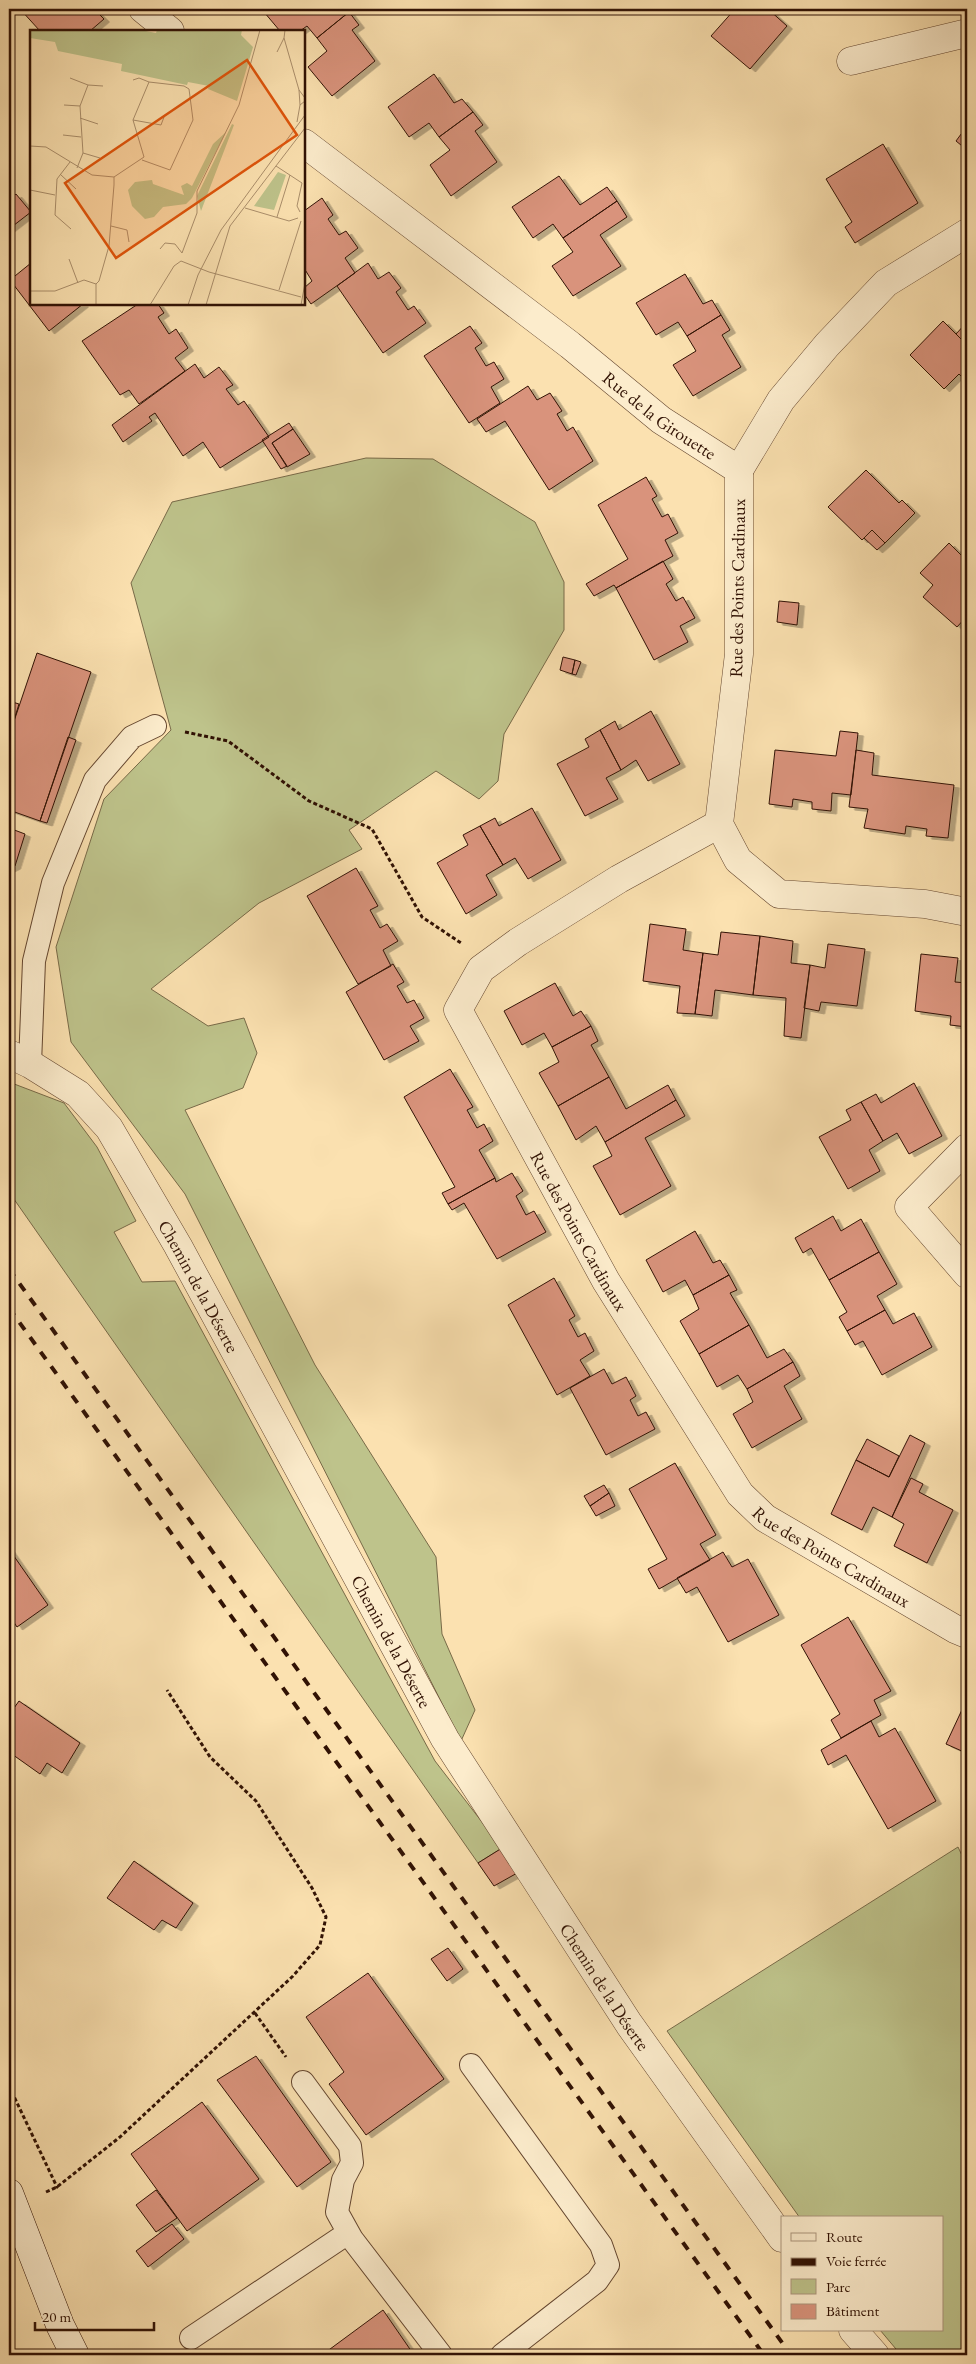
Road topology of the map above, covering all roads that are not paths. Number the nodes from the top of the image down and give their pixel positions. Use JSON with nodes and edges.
{"nodes":[{"id":1,"x":144,"y":9,"type":"edge"},
{"id":2,"x":169,"y":30,"type":"edge"},
{"id":3,"x":967,"y":33,"type":"edge"},
{"id":4,"x":851,"y":61,"type":"dead end"},
{"id":5,"x":308,"y":154,"type":"edge"},
{"id":6,"x":967,"y":233,"type":"edge"},
{"id":7,"x":739,"y":470,"type":"junction"},
{"id":8,"x":156,"y":726,"type":"road end"},
{"id":9,"x":719,"y":824,"type":"junction"},
{"id":10,"x":967,"y":912,"type":"edge"},
{"id":11,"x":19,"y":1059,"type":"edge"},
{"id":12,"x":967,"y":1148,"type":"edge"},
{"id":13,"x":967,"y":1274,"type":"edge"},
{"id":14,"x":967,"y":1634,"type":"edge"},
{"id":15,"x":471,"y":2065,"type":"dead end"},
{"id":16,"x":303,"y":2082,"type":"road end"},
{"id":17,"x":14,"y":2206,"type":"edge"},
{"id":18,"x":348,"y":2232,"type":"junction"},
{"id":19,"x":781,"y":2237,"type":"edge"},
{"id":20,"x":855,"y":2332,"type":"edge"},
{"id":21,"x":191,"y":2338,"type":"dead end"},
{"id":22,"x":74,"y":2355,"type":"edge"},
{"id":23,"x":441,"y":2355,"type":"edge"},
{"id":24,"x":502,"y":2355,"type":"edge"},
{"id":25,"x":875,"y":2355,"type":"edge"}],
"edges":[{"from":1,"to":2,"type":"street"},
{"from":3,"to":4,"type":"street"},
{"from":5,"to":7,"type":"street","name":"Rue de la Girouette"},
{"from":6,"to":7,"type":"street"},
{"from":7,"to":9,"type":"street","name":"Rue des Points Cardinaux"},
{"from":8,"to":11,"type":"lane"},
{"from":9,"to":10,"type":"street"},
{"from":9,"to":14,"type":"street","name":"Rue des Points Cardinaux"},
{"from":11,"to":19,"type":"street","name":"Chemin de la Déserte"},
{"from":12,"to":13,"type":"street"},
{"from":15,"to":24,"type":"lane"},
{"from":16,"to":18,"type":"lane"},
{"from":17,"to":22,"type":"street"},
{"from":18,"to":21,"type":"lane"},
{"from":18,"to":23,"type":"lane"},
{"from":20,"to":25,"type":"street"}]}
